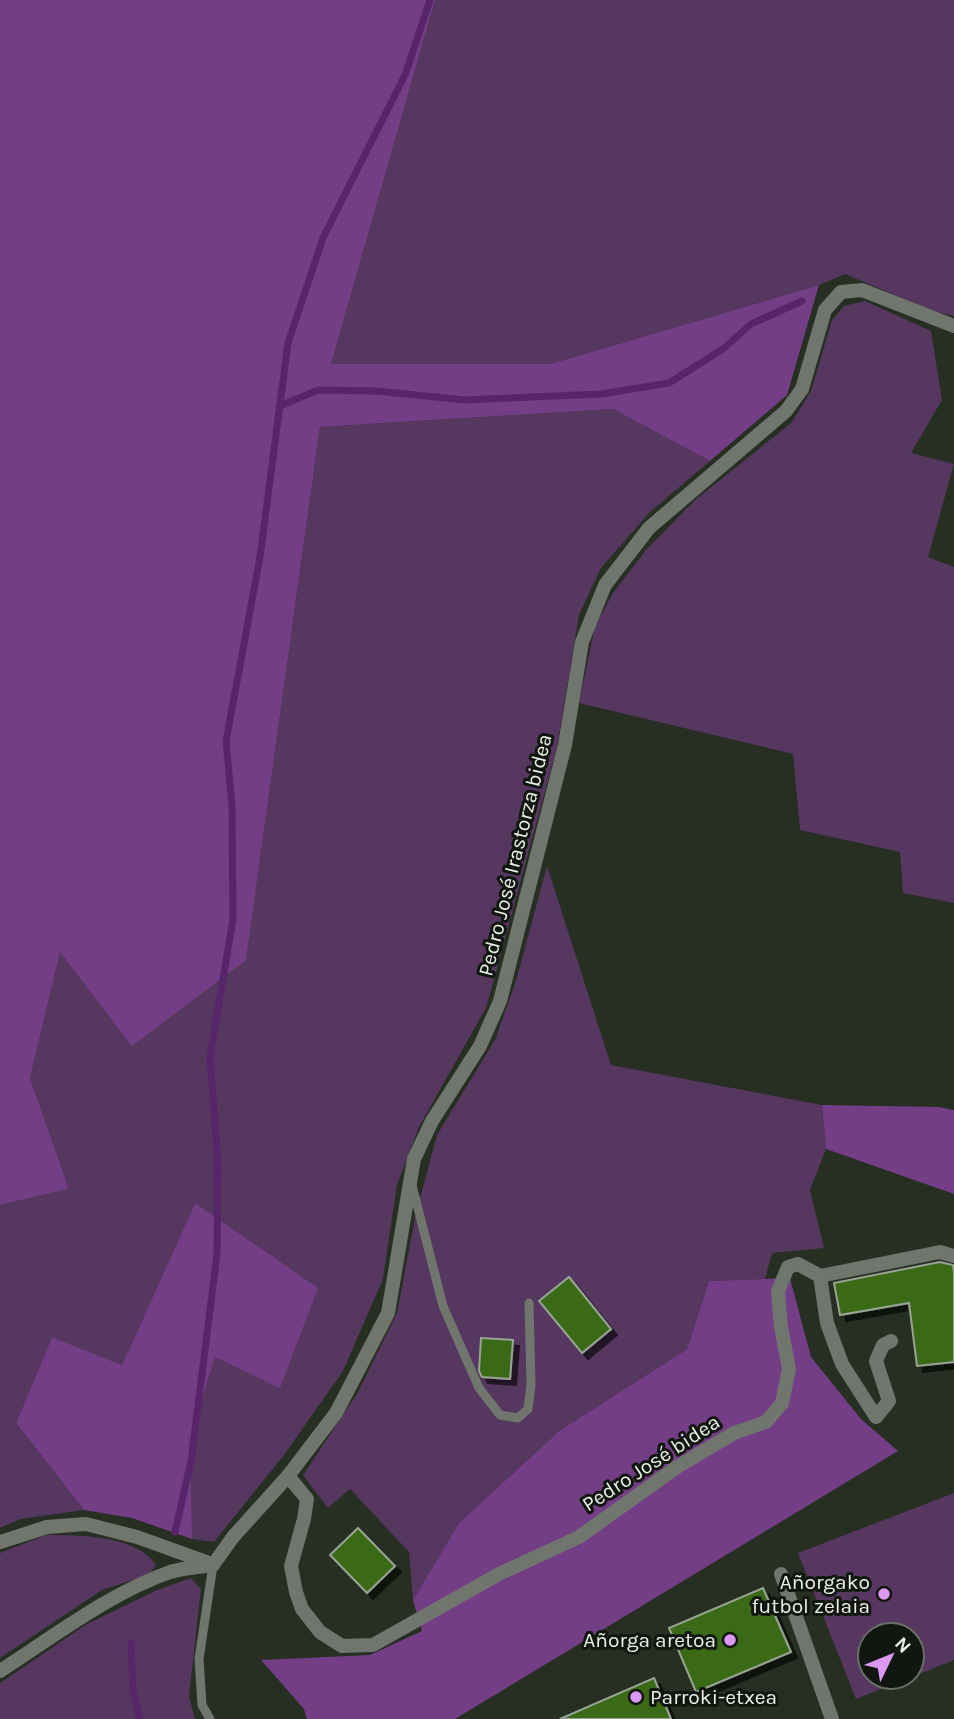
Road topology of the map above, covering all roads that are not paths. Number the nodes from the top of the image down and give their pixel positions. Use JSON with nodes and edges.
{"nodes":[{"id":1,"x":954,"y":326,"type":"edge"},
{"id":2,"x":411,"y":1180,"type":"junction"},
{"id":3,"x":954,"y":1256,"type":"edge"},
{"id":4,"x":820,"y":1276,"type":"junction"},
{"id":5,"x":529,"y":1303,"type":"dead end"},
{"id":6,"x":891,"y":1341,"type":"dead end"},
{"id":7,"x":288,"y":1476,"type":"junction"},
{"id":8,"x":0,"y":1542,"type":"edge"},
{"id":9,"x":213,"y":1565,"type":"junction"},
{"id":10,"x":781,"y":1574,"type":"dead end"},
{"id":11,"x":0,"y":1671,"type":"edge"},
{"id":12,"x":210,"y":1719,"type":"edge"},
{"id":13,"x":832,"y":1719,"type":"edge"}],
"edges":[{"from":1,"to":2,"type":"street","name":"Pedro José Irastorza bidea"},
{"from":2,"to":5,"type":"lane"},
{"from":2,"to":7,"type":"street","name":"Pedro José Irastorza bidea"},
{"from":3,"to":4,"type":"street"},
{"from":4,"to":6,"type":"street"},
{"from":4,"to":7,"type":"street","name":"Pedro José bidea"},
{"from":7,"to":9,"type":"street","name":"Pedro José Irastorza bidea"},
{"from":8,"to":9,"type":"street"},
{"from":9,"to":11,"type":"street"},
{"from":9,"to":12,"type":"lane"},
{"from":10,"to":13,"type":"street"}]}
